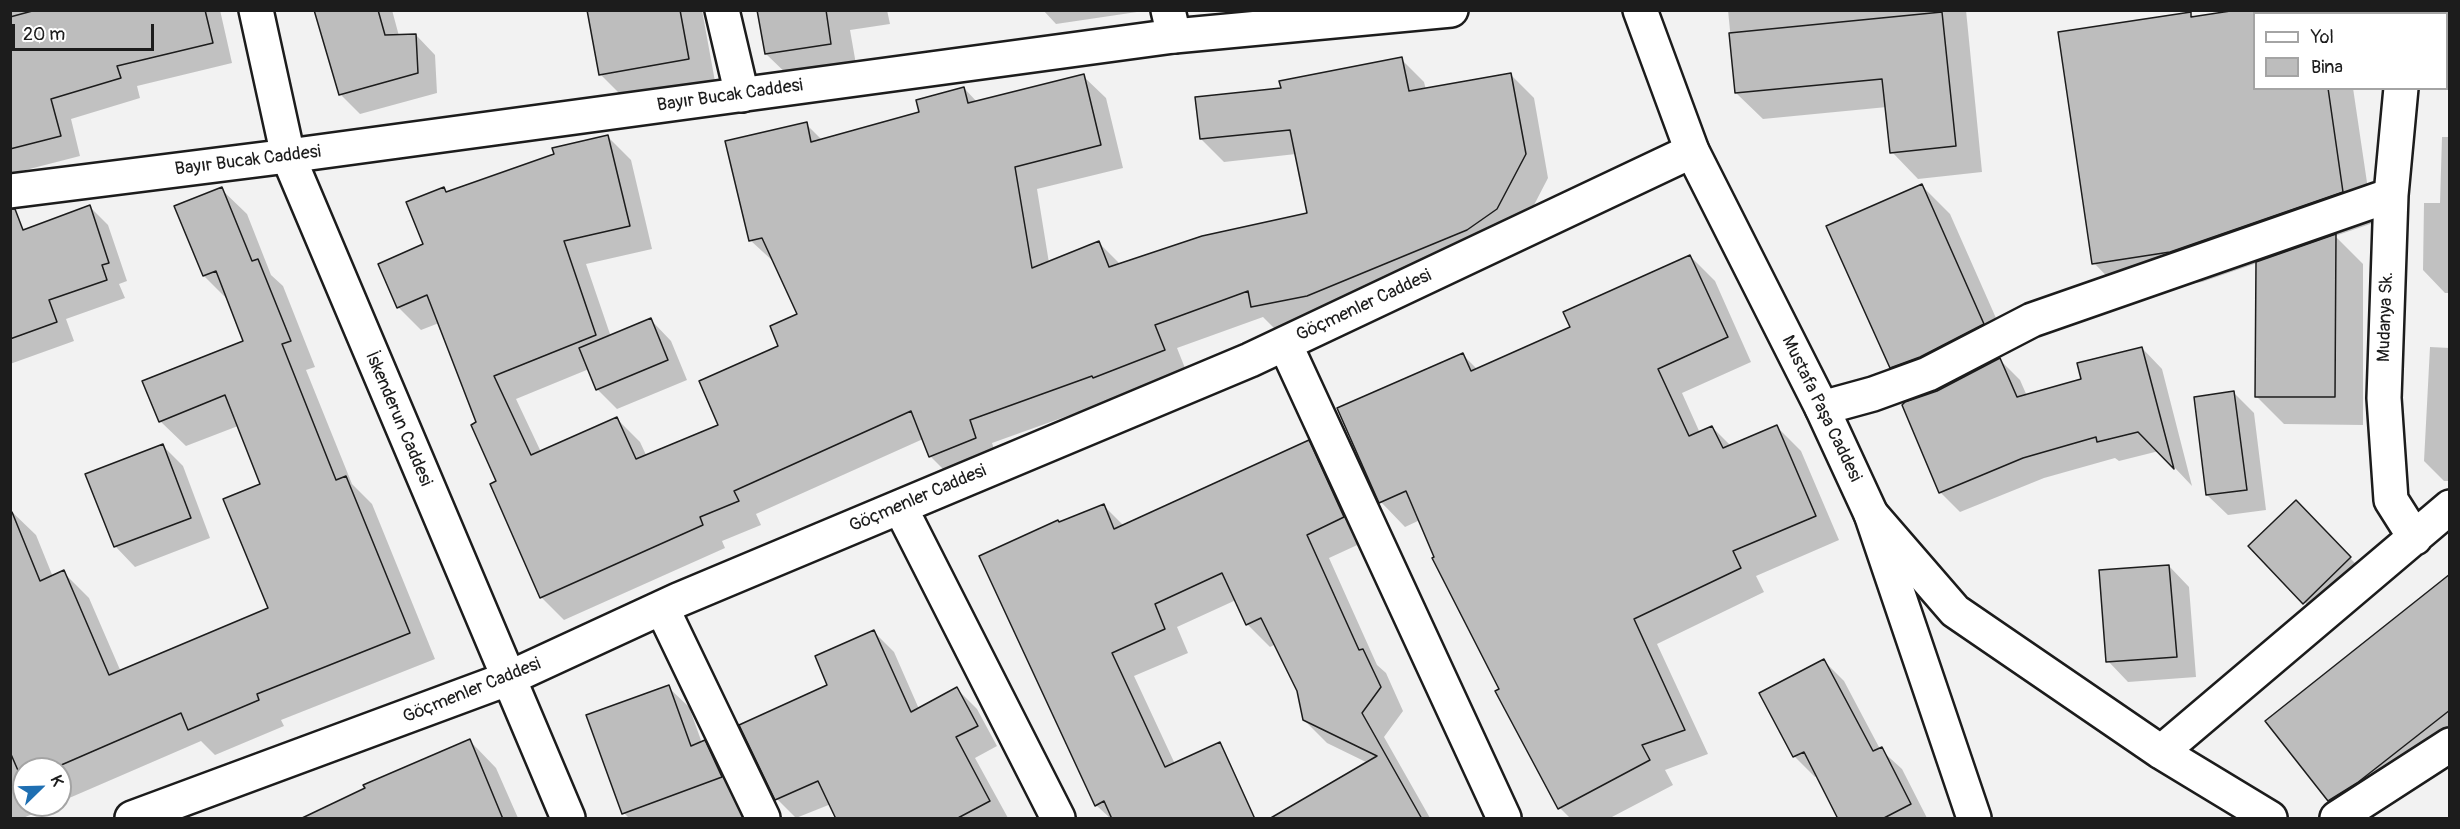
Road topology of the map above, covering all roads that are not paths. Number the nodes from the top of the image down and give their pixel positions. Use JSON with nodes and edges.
{"nodes":[{"id":1,"x":256,"y":10,"type":"edge"},
{"id":2,"x":722,"y":10,"type":"edge"},
{"id":3,"x":1451,"y":10,"type":"edge"},
{"id":4,"x":1640,"y":10,"type":"edge"},
{"id":5,"x":1171,"y":23,"type":"edge"},
{"id":6,"x":2401,"y":90,"type":"edge"},
{"id":7,"x":742,"y":95,"type":"junction"},
{"id":8,"x":1692,"y":151,"type":"junction"},
{"id":9,"x":288,"y":156,"type":"junction"},
{"id":10,"x":10,"y":191,"type":"edge"},
{"id":11,"x":2391,"y":195,"type":"junction"},
{"id":12,"x":1285,"y":344,"type":"junction"},
{"id":13,"x":1822,"y":408,"type":"junction"},
{"id":14,"x":900,"y":507,"type":"junction"},
{"id":15,"x":2450,"y":507,"type":"edge"},
{"id":16,"x":1871,"y":514,"type":"junction"},
{"id":17,"x":2415,"y":538,"type":"junction"},
{"id":18,"x":662,"y":608,"type":"junction"},
{"id":19,"x":507,"y":679,"type":"junction"},
{"id":20,"x":2450,"y":745,"type":"edge"},
{"id":21,"x":2161,"y":752,"type":"junction"},
{"id":22,"x":132,"y":819,"type":"edge"},
{"id":23,"x":567,"y":819,"type":"edge"},
{"id":24,"x":763,"y":819,"type":"edge"},
{"id":25,"x":1058,"y":819,"type":"edge"},
{"id":26,"x":1504,"y":819,"type":"edge"},
{"id":27,"x":1974,"y":819,"type":"edge"},
{"id":28,"x":2270,"y":819,"type":"edge"},
{"id":29,"x":2337,"y":819,"type":"edge"}],
"edges":[{"from":1,"to":9,"type":"street","name":"İskenderun Caddesi"},
{"from":2,"to":7,"type":"street"},
{"from":3,"to":5,"type":"street","name":"Bayır Bucak Caddesi"},
{"from":4,"to":8,"type":"street","name":"Mustafa Paşa Caddesi"},
{"from":5,"to":7,"type":"street","name":"Bayır Bucak Caddesi"},
{"from":6,"to":11,"type":"street","name":"Mudanya Sk."},
{"from":7,"to":9,"type":"street","name":"Bayır Bucak Caddesi"},
{"from":8,"to":12,"type":"street","name":"Göçmenler Caddesi"},
{"from":8,"to":13,"type":"street","name":"Mustafa Paşa Caddesi"},
{"from":9,"to":10,"type":"street","name":"Bayır Bucak Caddesi"},
{"from":9,"to":19,"type":"street","name":"İskenderun Caddesi"},
{"from":11,"to":13,"type":"street"},
{"from":11,"to":17,"type":"street","name":"Mudanya Sk."},
{"from":12,"to":14,"type":"street","name":"Göçmenler Caddesi"},
{"from":12,"to":26,"type":"street"},
{"from":13,"to":16,"type":"street","name":"Mustafa Paşa Caddesi"},
{"from":14,"to":18,"type":"street","name":"Göçmenler Caddesi"},
{"from":14,"to":25,"type":"street"},
{"from":15,"to":17,"type":"street"},
{"from":16,"to":21,"type":"street"},
{"from":16,"to":27,"type":"street","name":"Mustafa Paşa Caddesi"},
{"from":17,"to":21,"type":"street"},
{"from":18,"to":19,"type":"street","name":"Göçmenler Caddesi"},
{"from":18,"to":24,"type":"street"},
{"from":19,"to":22,"type":"street","name":"Göçmenler Caddesi"},
{"from":19,"to":23,"type":"street","name":"İskenderun Caddesi"},
{"from":20,"to":29,"type":"street"},
{"from":21,"to":28,"type":"street"}]}
